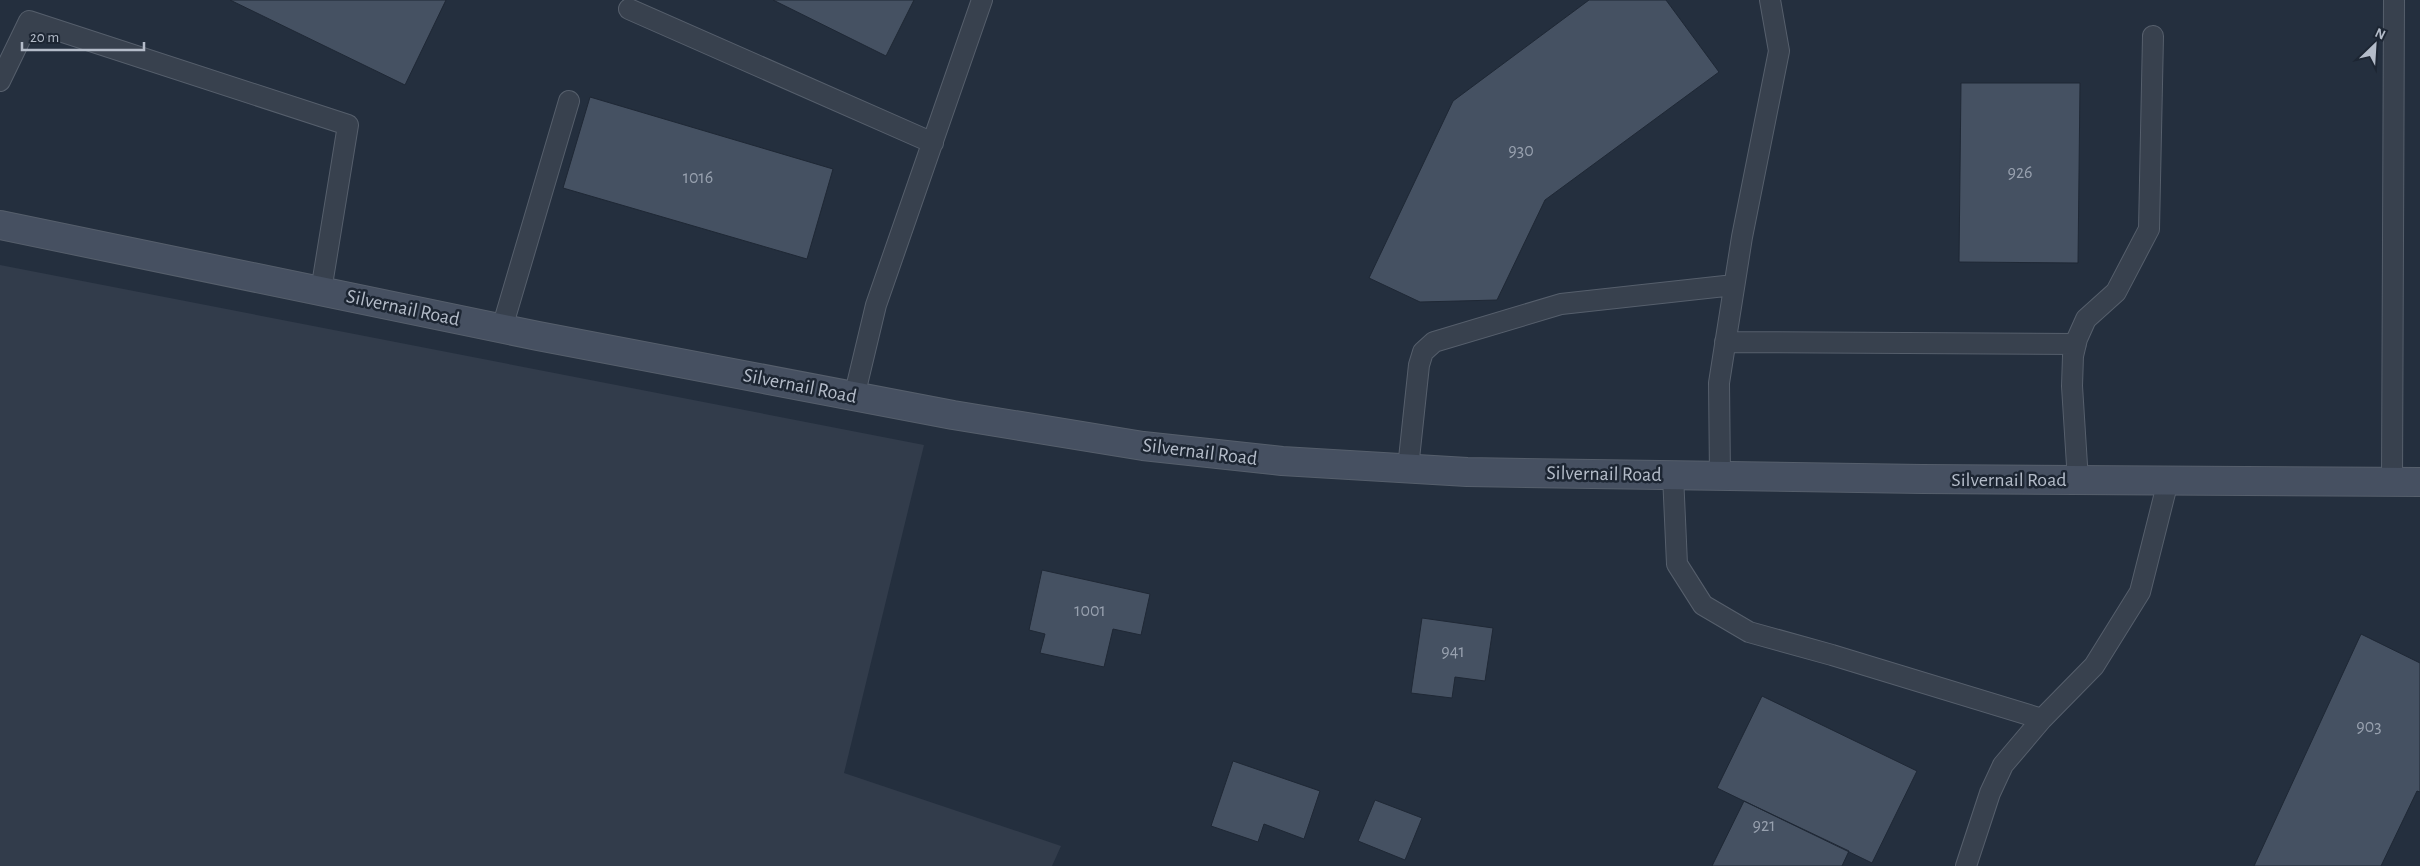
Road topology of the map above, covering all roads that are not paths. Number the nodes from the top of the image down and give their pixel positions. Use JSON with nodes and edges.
{"nodes":[{"id":1,"x":982,"y":0,"type":"edge"},
{"id":2,"x":1770,"y":0,"type":"edge"},
{"id":3,"x":2394,"y":0,"type":"edge"},
{"id":4,"x":629,"y":9,"type":"dead end"},
{"id":5,"x":2153,"y":36,"type":"dead end"},
{"id":6,"x":0,"y":81,"type":"edge"},
{"id":7,"x":569,"y":101,"type":"dead end"},
{"id":8,"x":933,"y":143,"type":"junction"},
{"id":9,"x":0,"y":225,"type":"edge"},
{"id":10,"x":1734,"y":285,"type":"junction"},
{"id":11,"x":321,"y":291,"type":"junction"},
{"id":12,"x":502,"y":328,"type":"junction"},
{"id":13,"x":1725,"y":342,"type":"junction"},
{"id":14,"x":2076,"y":344,"type":"junction"},
{"id":15,"x":854,"y":397,"type":"junction"},
{"id":16,"x":1408,"y":468,"type":"junction"},
{"id":17,"x":1673,"y":475,"type":"junction"},
{"id":18,"x":1720,"y":476,"type":"junction"},
{"id":19,"x":2078,"y":480,"type":"junction"},
{"id":20,"x":2168,"y":480,"type":"junction"},
{"id":21,"x":2392,"y":482,"type":"junction"},
{"id":22,"x":2420,"y":482,"type":"edge"},
{"id":23,"x":2042,"y":720,"type":"junction"},
{"id":24,"x":1966,"y":866,"type":"edge"}],
"edges":[{"from":1,"to":8,"type":"lane"},
{"from":2,"to":10,"type":"lane"},
{"from":3,"to":21,"type":"lane"},
{"from":4,"to":8,"type":"lane"},
{"from":5,"to":14,"type":"lane"},
{"from":6,"to":11,"type":"lane"},
{"from":7,"to":12,"type":"lane"},
{"from":8,"to":15,"type":"lane"},
{"from":9,"to":11,"type":"street","name":"Silvernail Road"},
{"from":10,"to":13,"type":"lane"},
{"from":10,"to":16,"type":"lane"},
{"from":11,"to":12,"type":"street","name":"Silvernail Road"},
{"from":12,"to":15,"type":"street","name":"Silvernail Road"},
{"from":13,"to":14,"type":"lane"},
{"from":13,"to":18,"type":"lane"},
{"from":14,"to":19,"type":"lane"},
{"from":15,"to":16,"type":"street","name":"Silvernail Road"},
{"from":16,"to":17,"type":"street","name":"Silvernail Road"},
{"from":17,"to":18,"type":"street","name":"Silvernail Road"},
{"from":17,"to":23,"type":"lane"},
{"from":18,"to":19,"type":"street","name":"Silvernail Road"},
{"from":19,"to":20,"type":"street","name":"Silvernail Road"},
{"from":20,"to":21,"type":"street","name":"Silvernail Road"},
{"from":20,"to":23,"type":"lane"},
{"from":21,"to":22,"type":"street","name":"Silvernail Road"},
{"from":23,"to":24,"type":"lane"}]}
